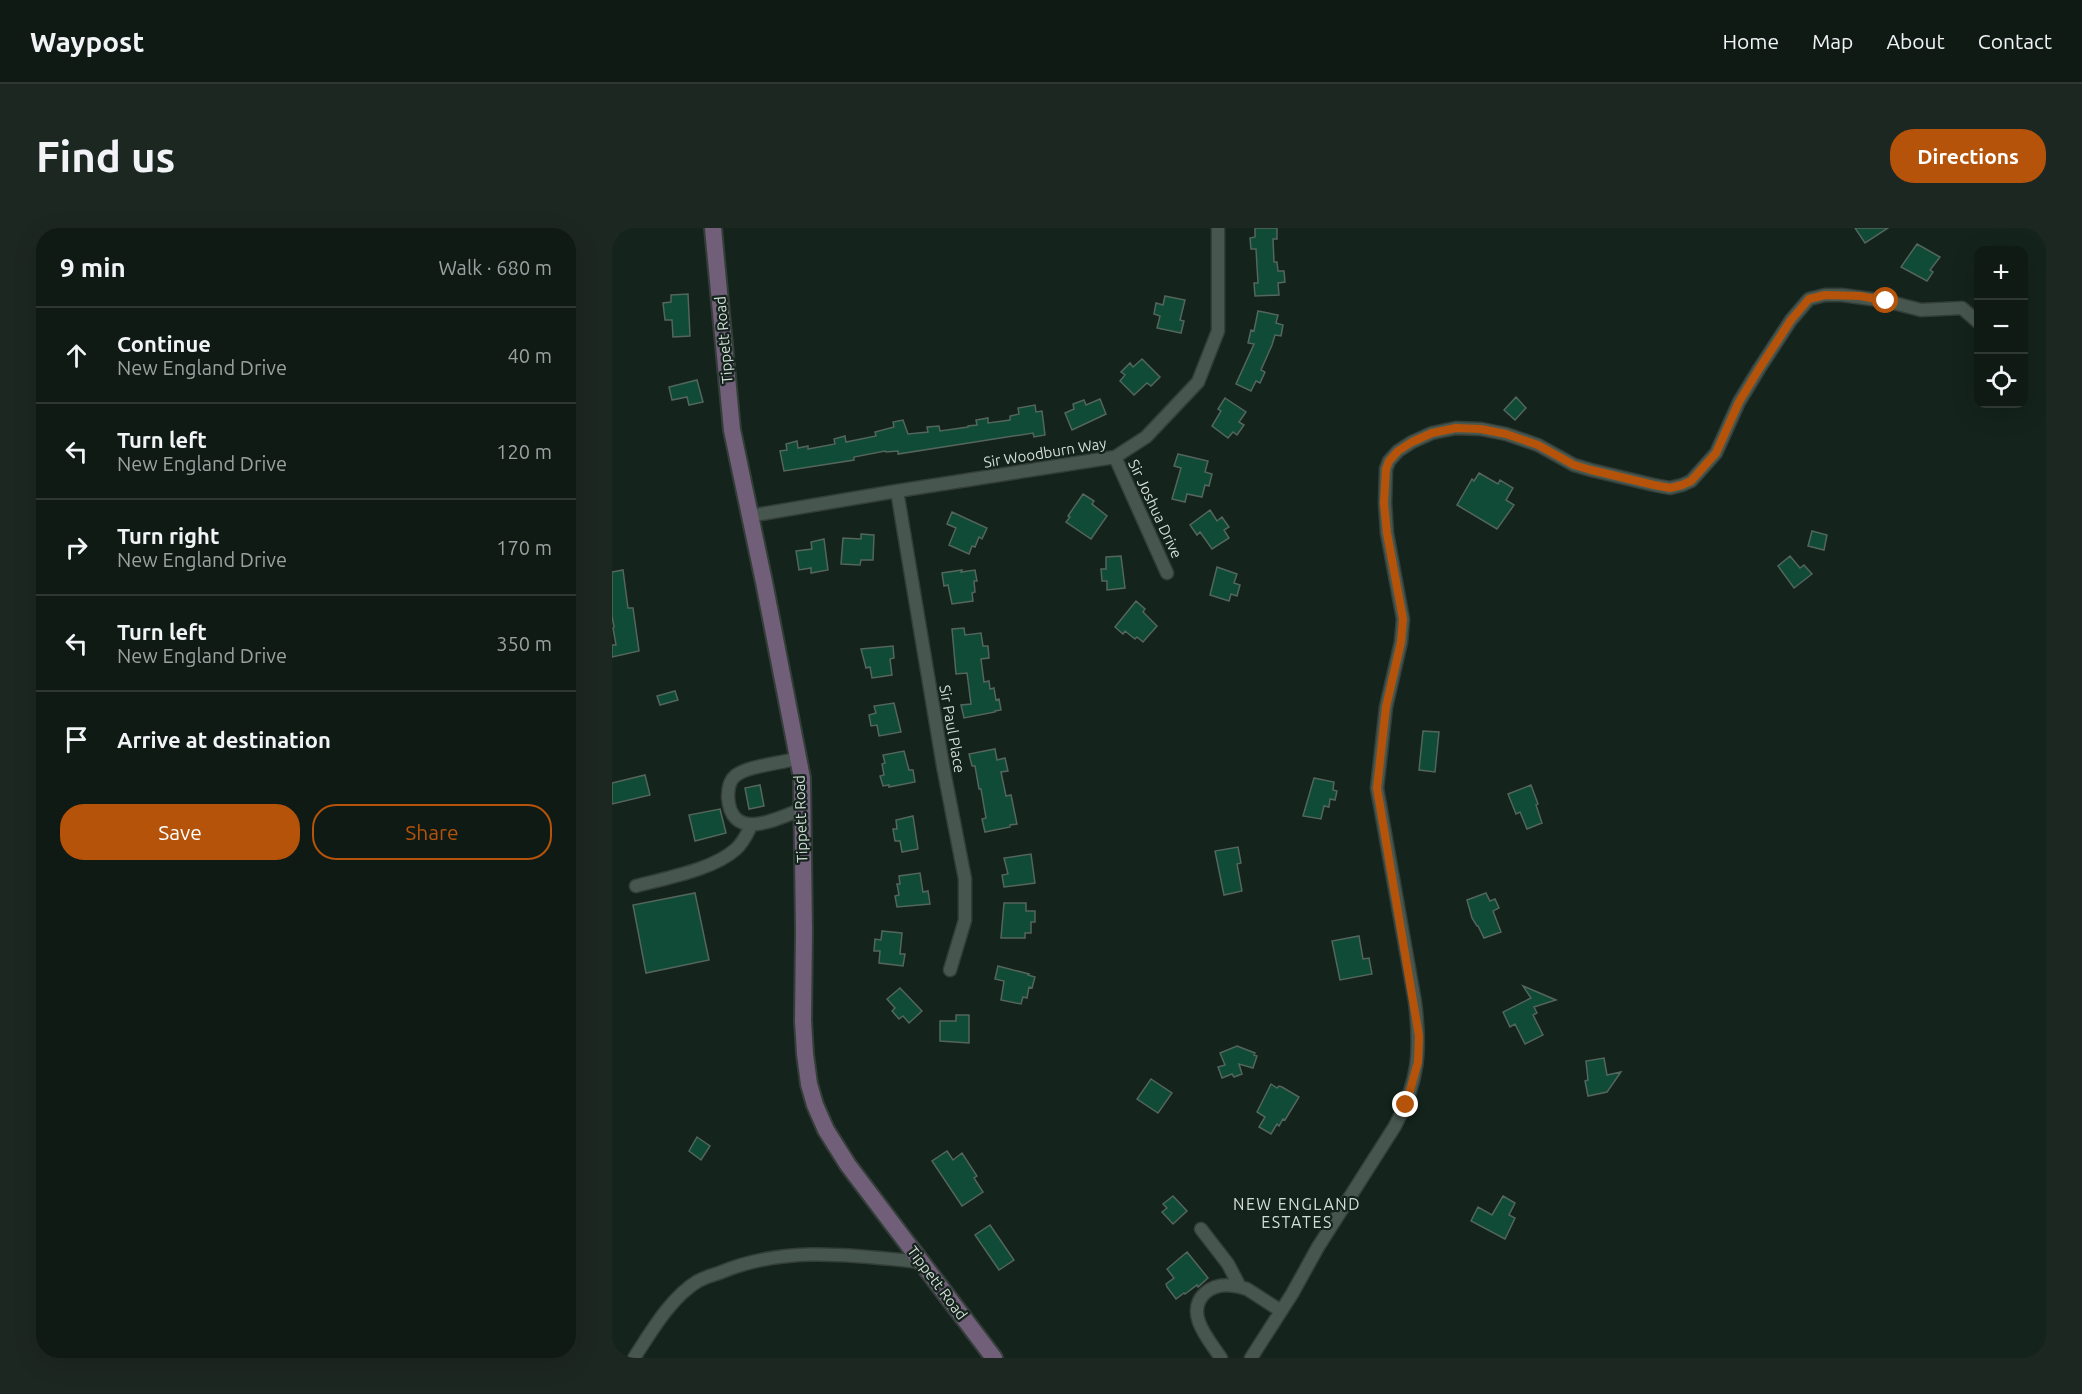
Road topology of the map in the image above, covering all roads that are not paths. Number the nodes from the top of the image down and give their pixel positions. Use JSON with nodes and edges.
{"nodes":[{"id":1,"x":713,"y":228,"type":"edge"},
{"id":2,"x":1218,"y":228,"type":"edge"},
{"id":3,"x":1974,"y":318,"type":"edge"},
{"id":4,"x":1114,"y":458,"type":"junction"},
{"id":5,"x":897,"y":491,"type":"junction"},
{"id":6,"x":748,"y":516,"type":"junction"},
{"id":7,"x":1167,"y":573,"type":"dead end"},
{"id":8,"x":798,"y":758,"type":"junction"},
{"id":9,"x":802,"y":809,"type":"junction"},
{"id":10,"x":751,"y":825,"type":"junction"},
{"id":11,"x":636,"y":886,"type":"dead end"},
{"id":12,"x":950,"y":970,"type":"dead end"},
{"id":13,"x":1201,"y":1229,"type":"dead end"},
{"id":14,"x":921,"y":1262,"type":"junction"},
{"id":15,"x":1240,"y":1287,"type":"junction"},
{"id":16,"x":1281,"y":1311,"type":"junction"},
{"id":17,"x":634,"y":1358,"type":"edge"},
{"id":18,"x":994,"y":1358,"type":"edge"},
{"id":19,"x":1221,"y":1358,"type":"edge"},
{"id":20,"x":1251,"y":1358,"type":"edge"}],
"edges":[{"from":1,"to":6,"type":"street","name":"Tippett Road"},
{"from":2,"to":4,"type":"street","name":"Sir Woodburn Way"},
{"from":3,"to":16,"type":"street"},
{"from":4,"to":5,"type":"street","name":"Sir Woodburn Way"},
{"from":4,"to":7,"type":"street","name":"Sir Joshua Drive"},
{"from":5,"to":6,"type":"street","name":"Sir Woodburn Way"},
{"from":5,"to":12,"type":"street","name":"Sir Paul Place"},
{"from":6,"to":8,"type":"street","name":"Tippett Road"},
{"from":8,"to":9,"type":"street","name":"Tippett Road"},
{"from":8,"to":10,"type":"street"},
{"from":9,"to":10,"type":"street"},
{"from":9,"to":14,"type":"street","name":"Tippett Road"},
{"from":10,"to":11,"type":"street"},
{"from":13,"to":15,"type":"street"},
{"from":14,"to":17,"type":"street"},
{"from":14,"to":18,"type":"street","name":"Tippett Road"},
{"from":15,"to":16,"type":"street"},
{"from":15,"to":19,"type":"street"},
{"from":16,"to":20,"type":"street"}]}
